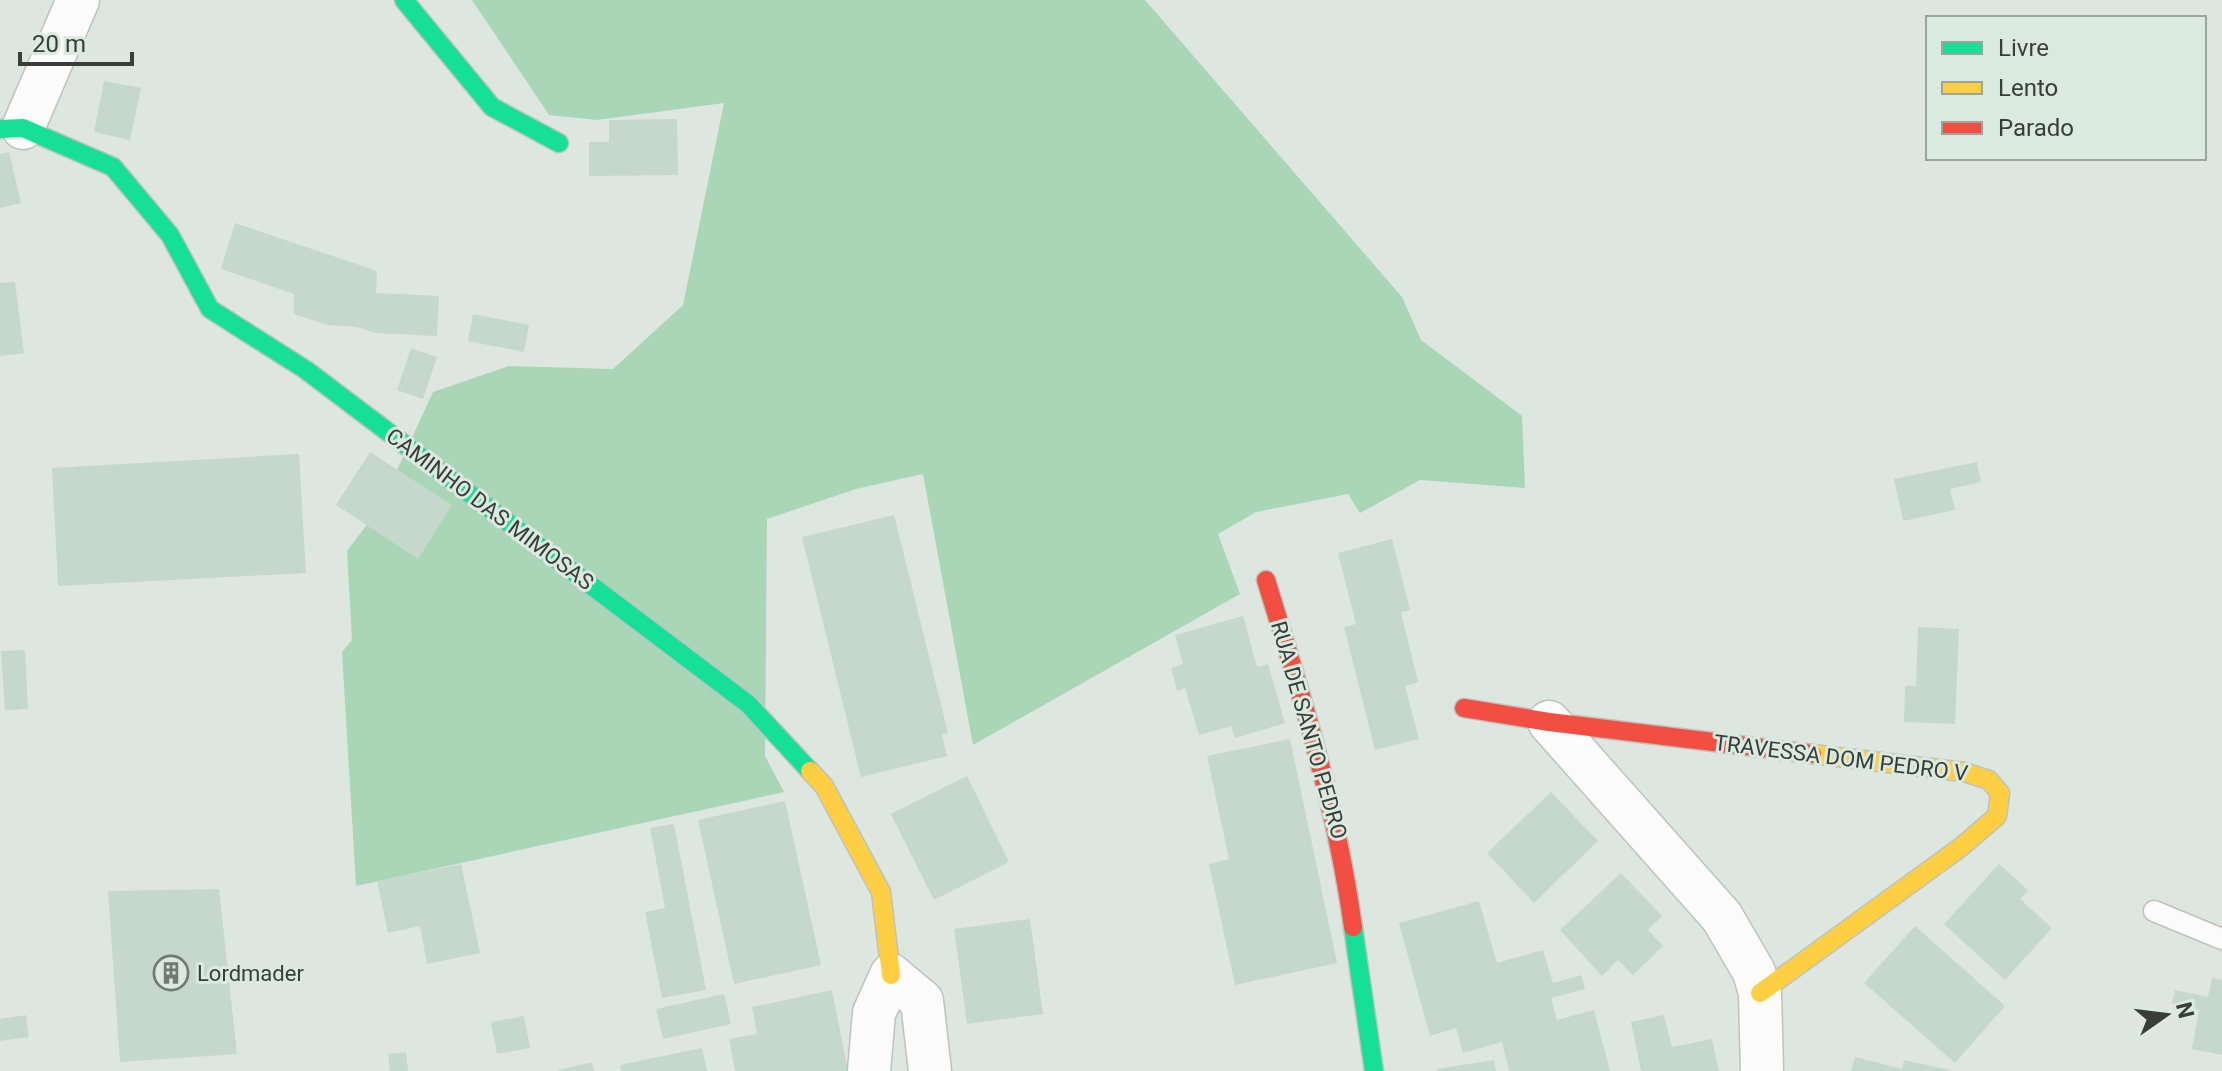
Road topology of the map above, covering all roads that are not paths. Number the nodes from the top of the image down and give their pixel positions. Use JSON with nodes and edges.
{"nodes":[{"id":1,"x":78,"y":0,"type":"edge"},
{"id":2,"x":404,"y":0,"type":"edge"},
{"id":3,"x":11,"y":128,"type":"edge"},
{"id":4,"x":559,"y":143,"type":"dead end"},
{"id":5,"x":1266,"y":580,"type":"dead end"},
{"id":6,"x":1464,"y":708,"type":"dead end"},
{"id":7,"x":1549,"y":722,"type":"junction"},
{"id":8,"x":2154,"y":911,"type":"dead end"},
{"id":9,"x":2222,"y":939,"type":"edge"},
{"id":10,"x":891,"y":975,"type":"junction"},
{"id":11,"x":1760,"y":993,"type":"junction"},
{"id":12,"x":869,"y":1071,"type":"edge"},
{"id":13,"x":930,"y":1071,"type":"edge"},
{"id":14,"x":1374,"y":1071,"type":"edge"},
{"id":15,"x":1762,"y":1071,"type":"edge"}],
"edges":[{"from":1,"to":3,"type":"street"},
{"from":2,"to":4,"type":"street"},
{"from":3,"to":10,"type":"street","name":"CAMINHO DAS MIMOSAS"},
{"from":5,"to":14,"type":"street","name":"RUA DE SANTO PEDRO"},
{"from":6,"to":7,"type":"street","name":"TRAVESSA DOM PEDRO V"},
{"from":7,"to":11,"type":"street"},
{"from":7,"to":11,"type":"street","name":"TRAVESSA DOM PEDRO V"},
{"from":8,"to":9,"type":"lane"},
{"from":10,"to":12,"type":"street"},
{"from":10,"to":13,"type":"street"},
{"from":11,"to":15,"type":"street"}]}
